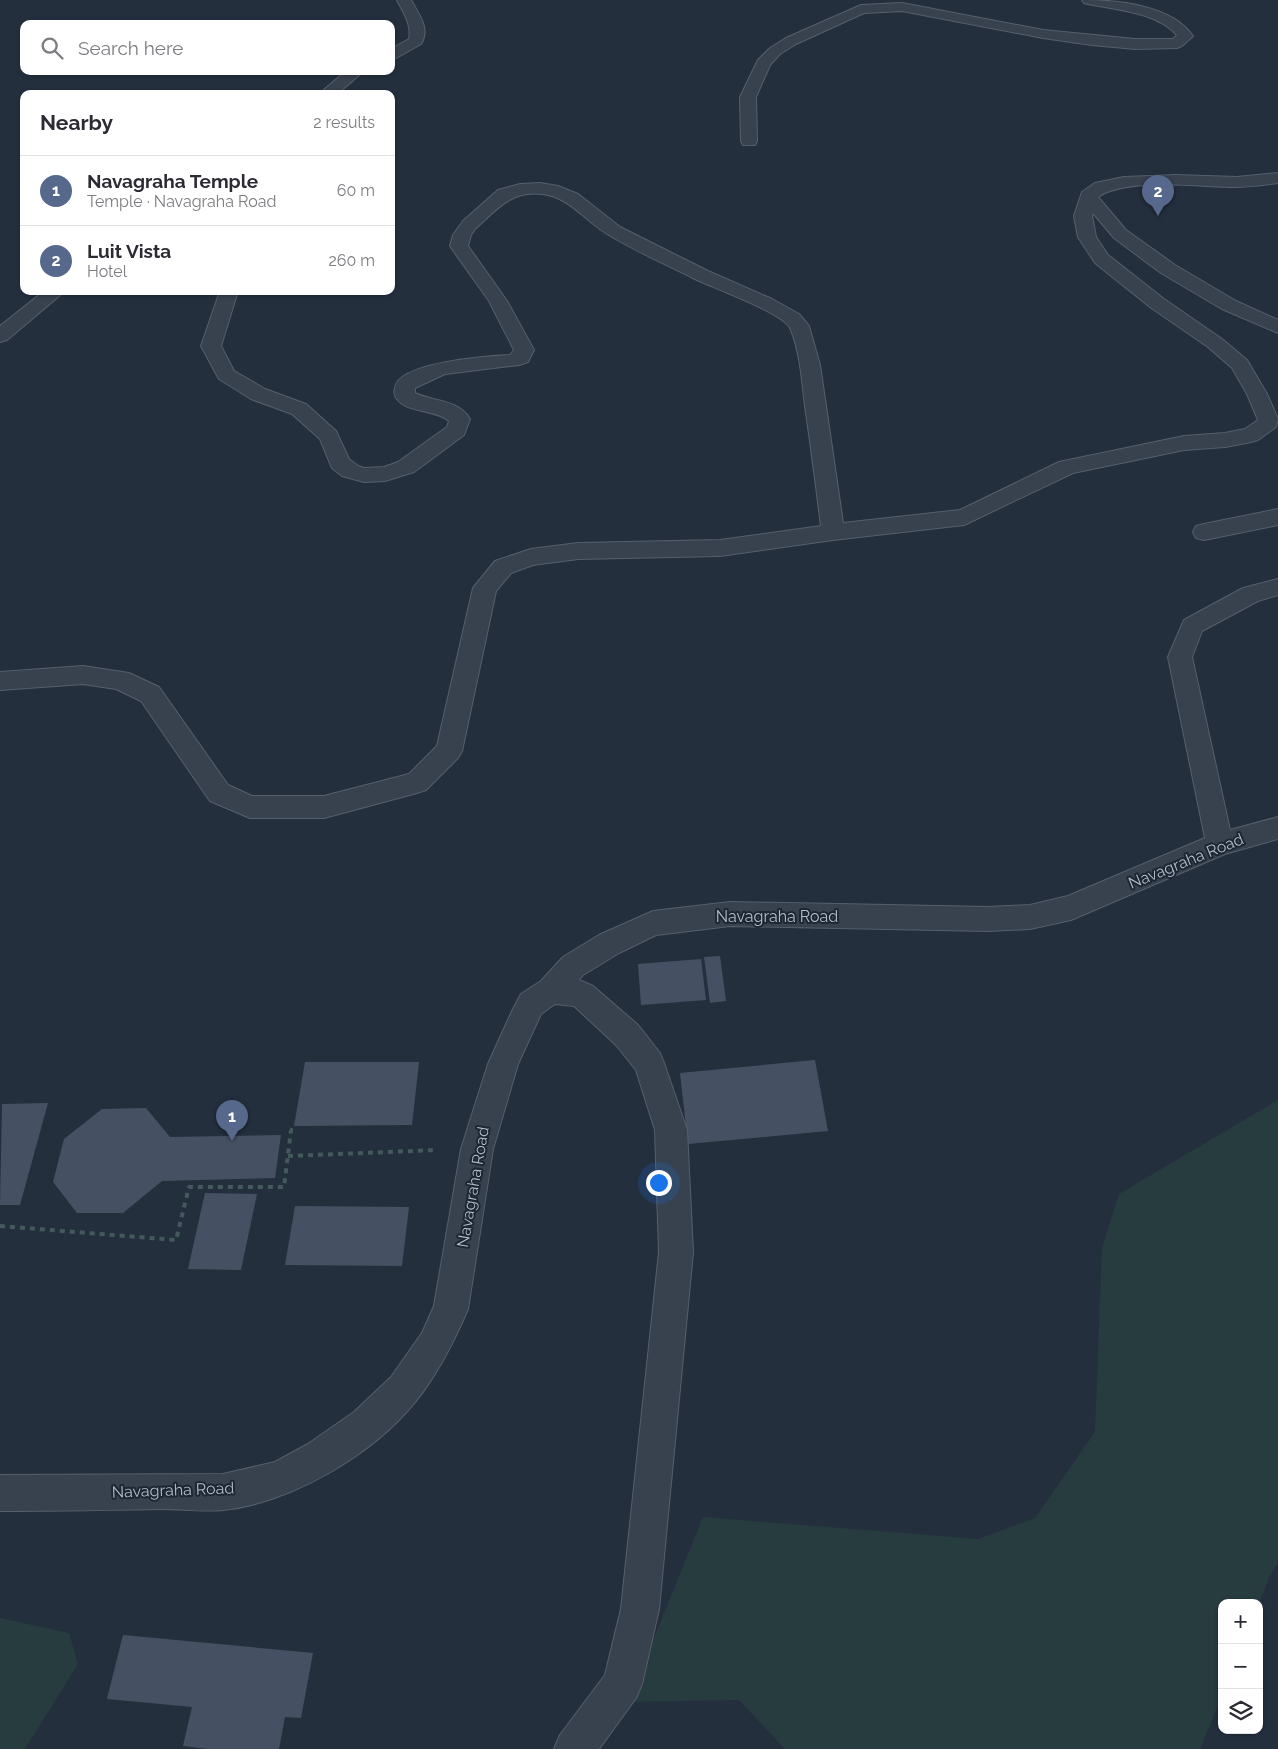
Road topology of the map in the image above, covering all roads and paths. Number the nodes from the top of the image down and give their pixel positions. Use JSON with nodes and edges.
{"nodes":[{"id":1,"x":404,"y":0,"type":"edge"},
{"id":2,"x":1089,"y":0,"type":"edge"},
{"id":3,"x":395,"y":54,"type":"edge"},
{"id":4,"x":351,"y":75,"type":"edge"},
{"id":5,"x":332,"y":90,"type":"edge"},
{"id":6,"x":748,"y":141,"type":"dead end"},
{"id":7,"x":1278,"y":178,"type":"edge"},
{"id":8,"x":1088,"y":196,"type":"junction"},
{"id":9,"x":51,"y":295,"type":"edge"},
{"id":10,"x":228,"y":295,"type":"edge"},
{"id":11,"x":1278,"y":328,"type":"edge"},
{"id":12,"x":0,"y":336,"type":"edge"},
{"id":13,"x":1278,"y":517,"type":"edge"},
{"id":14,"x":833,"y":532,"type":"junction"},
{"id":15,"x":1204,"y":532,"type":"dead end"},
{"id":16,"x":1278,"y":587,"type":"edge"},
{"id":17,"x":0,"y":681,"type":"edge"},
{"id":18,"x":1278,"y":828,"type":"edge"},
{"id":19,"x":1220,"y":844,"type":"junction"},
{"id":20,"x":551,"y":990,"type":"junction"},
{"id":21,"x":292,"y":1126,"type":"dead end"},
{"id":22,"x":477,"y":1148,"type":"junction"},
{"id":23,"x":288,"y":1156,"type":"junction"},
{"id":24,"x":0,"y":1226,"type":"edge"},
{"id":25,"x":0,"y":1493,"type":"edge"},
{"id":26,"x":576,"y":1749,"type":"edge"}],
"edges":[{"from":1,"to":3,"type":"street"},
{"from":2,"to":6,"type":"street"},
{"from":4,"to":5,"type":"street"},
{"from":7,"to":8,"type":"street"},
{"from":8,"to":11,"type":"street"},
{"from":8,"to":14,"type":"street"},
{"from":9,"to":12,"type":"street"},
{"from":10,"to":14,"type":"street"},
{"from":13,"to":15,"type":"street"},
{"from":14,"to":17,"type":"street"},
{"from":16,"to":19,"type":"street"},
{"from":18,"to":19,"type":"street","name":"Navagraha Road"},
{"from":19,"to":20,"type":"street","name":"Navagraha Road"},
{"from":20,"to":22,"type":"street","name":"Navagraha Road"},
{"from":20,"to":26,"type":"street"},
{"from":21,"to":23,"type":"path"},
{"from":22,"to":23,"type":"path"},
{"from":22,"to":25,"type":"street","name":"Navagraha Road"},
{"from":23,"to":24,"type":"path"}]}
